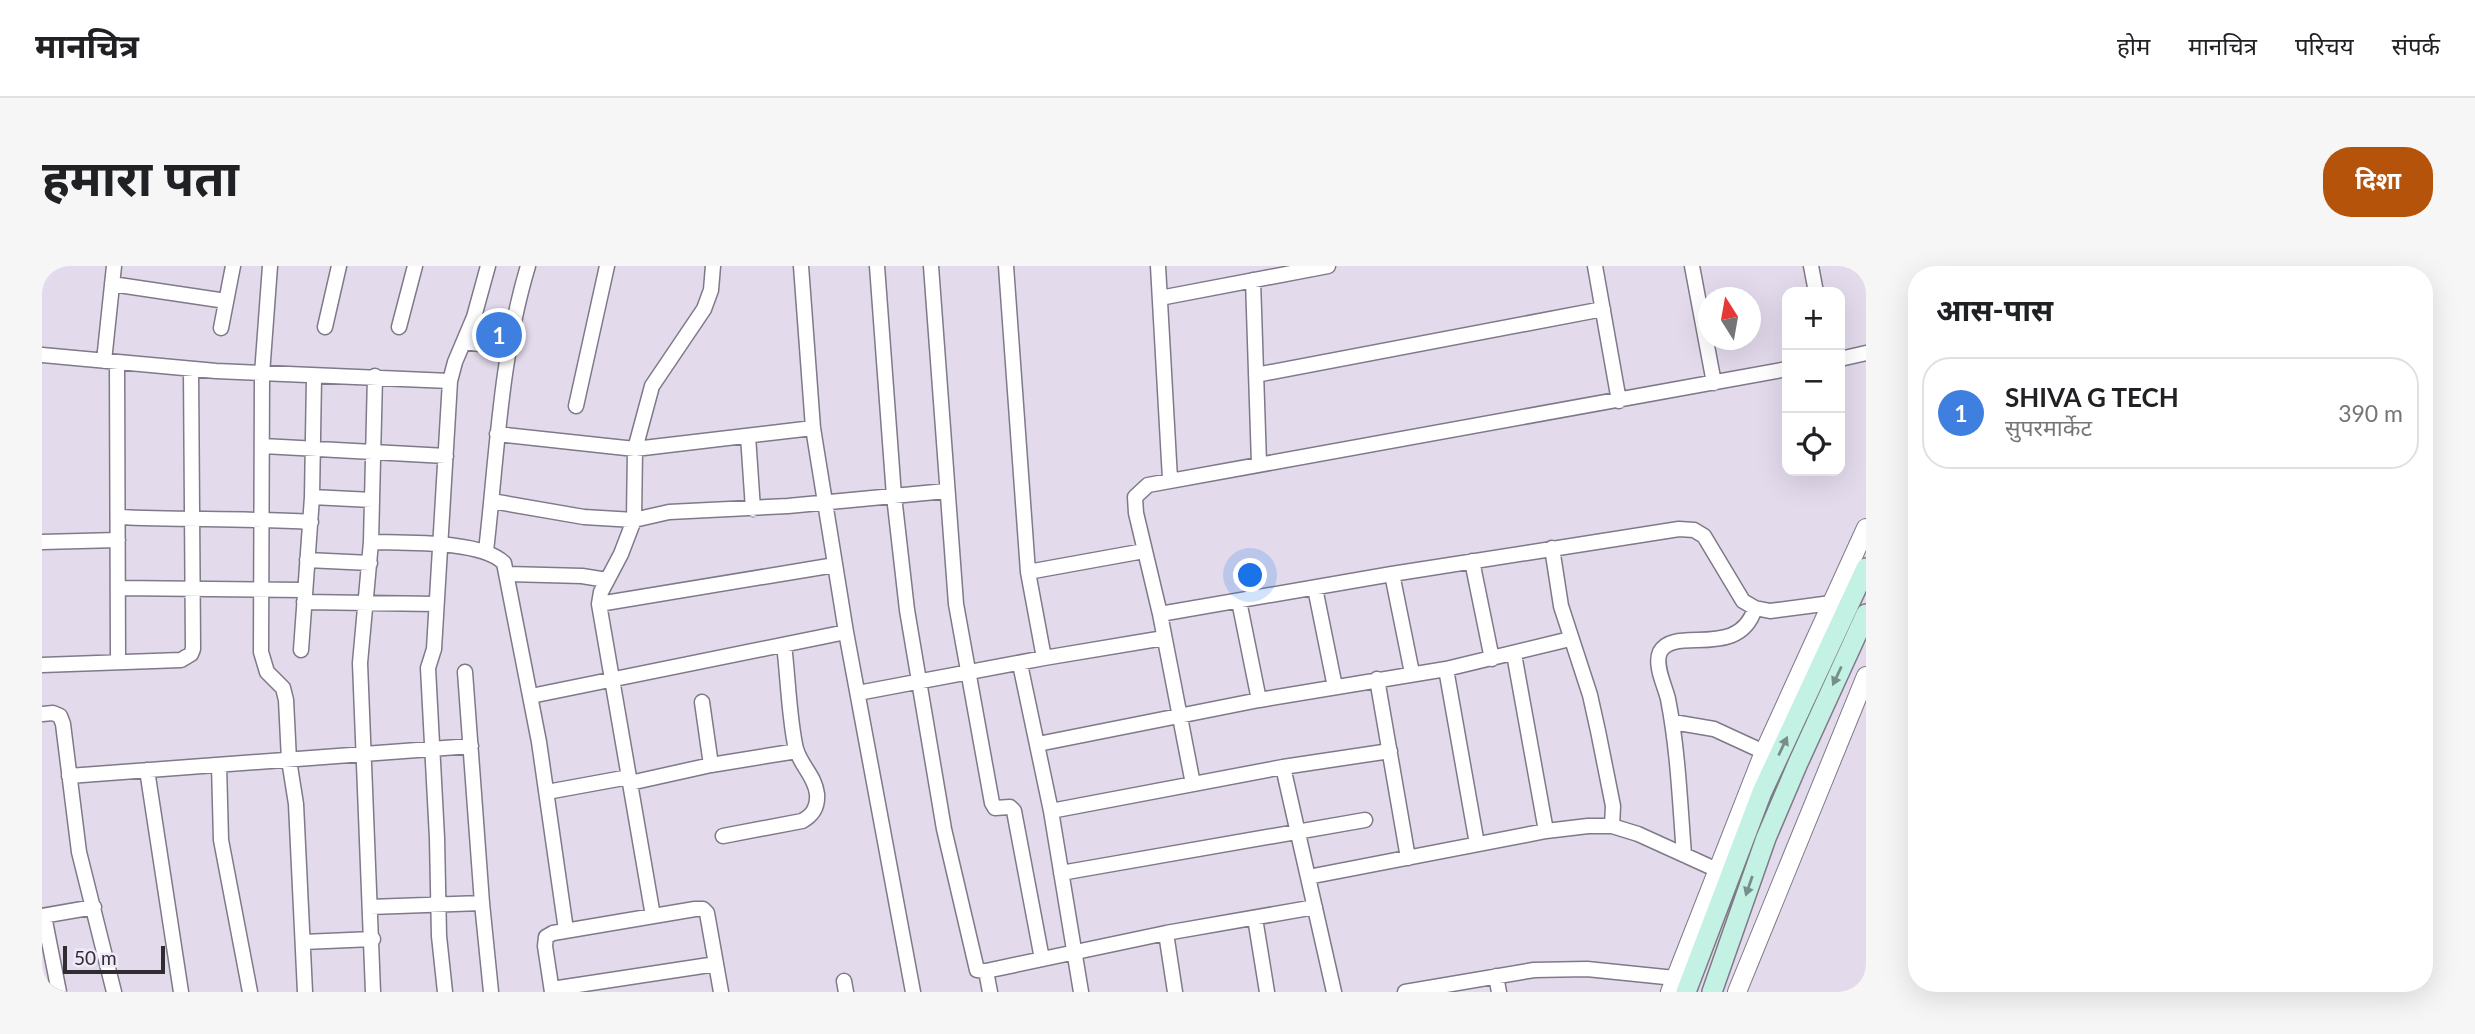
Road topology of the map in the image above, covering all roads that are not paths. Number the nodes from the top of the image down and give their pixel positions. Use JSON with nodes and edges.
{"nodes":[{"id":1,"x":114,"y":266,"type":"edge"},
{"id":2,"x":233,"y":266,"type":"edge"},
{"id":3,"x":270,"y":266,"type":"edge"},
{"id":4,"x":339,"y":266,"type":"edge"},
{"id":5,"x":415,"y":266,"type":"edge"},
{"id":6,"x":488,"y":266,"type":"edge"},
{"id":7,"x":528,"y":266,"type":"edge"},
{"id":8,"x":607,"y":266,"type":"edge"},
{"id":9,"x":713,"y":266,"type":"edge"},
{"id":10,"x":801,"y":266,"type":"edge"},
{"id":11,"x":877,"y":266,"type":"edge"},
{"id":12,"x":931,"y":266,"type":"edge"},
{"id":13,"x":1006,"y":266,"type":"edge"},
{"id":14,"x":1158,"y":266,"type":"edge"},
{"id":15,"x":1328,"y":266,"type":"edge"},
{"id":16,"x":1595,"y":266,"type":"edge"},
{"id":17,"x":1692,"y":266,"type":"edge"},
{"id":18,"x":1811,"y":266,"type":"edge"},
{"id":19,"x":1253,"y":280,"type":"junction"},
{"id":20,"x":112,"y":284,"type":"junction"},
{"id":21,"x":1815,"y":287,"type":"edge"},
{"id":22,"x":1160,"y":298,"type":"junction"},
{"id":23,"x":226,"y":301,"type":"junction"},
{"id":24,"x":1603,"y":309,"type":"junction"},
{"id":25,"x":325,"y":327,"type":"dead end"},
{"id":26,"x":399,"y":327,"type":"dead end"},
{"id":27,"x":221,"y":328,"type":"dead end"},
{"id":28,"x":465,"y":342,"type":"junction"},
{"id":29,"x":509,"y":348,"type":"junction"},
{"id":30,"x":1866,"y":353,"type":"edge"},
{"id":31,"x":42,"y":355,"type":"edge"},
{"id":32,"x":1845,"y":358,"type":"edge"},
{"id":33,"x":110,"y":361,"type":"junction"},
{"id":34,"x":191,"y":369,"type":"junction"},
{"id":35,"x":1782,"y":370,"type":"edge"},
{"id":36,"x":262,"y":374,"type":"junction"},
{"id":37,"x":1256,"y":375,"type":"junction"},
{"id":38,"x":375,"y":376,"type":"junction"},
{"id":39,"x":314,"y":377,"type":"junction"},
{"id":40,"x":450,"y":381,"type":"junction"},
{"id":41,"x":1714,"y":383,"type":"junction"},
{"id":42,"x":1619,"y":401,"type":"junction"},
{"id":43,"x":576,"y":406,"type":"dead end"},
{"id":44,"x":813,"y":428,"type":"junction"},
{"id":45,"x":497,"y":434,"type":"junction"},
{"id":46,"x":748,"y":436,"type":"junction"},
{"id":47,"x":263,"y":446,"type":"junction"},
{"id":48,"x":313,"y":449,"type":"junction"},
{"id":49,"x":635,"y":449,"type":"junction"},
{"id":50,"x":374,"y":452,"type":"junction"},
{"id":51,"x":446,"y":456,"type":"junction"},
{"id":52,"x":1259,"y":464,"type":"junction"},
{"id":53,"x":1170,"y":479,"type":"junction"},
{"id":54,"x":946,"y":491,"type":"junction"},
{"id":55,"x":894,"y":496,"type":"junction"},
{"id":56,"x":312,"y":497,"type":"junction"},
{"id":57,"x":372,"y":500,"type":"junction"},
{"id":58,"x":492,"y":501,"type":"junction"},
{"id":59,"x":826,"y":502,"type":"junction"},
{"id":60,"x":753,"y":509,"type":"junction"},
{"id":61,"x":118,"y":517,"type":"junction"},
{"id":62,"x":263,"y":519,"type":"junction"},
{"id":63,"x":192,"y":520,"type":"junction"},
{"id":64,"x":634,"y":520,"type":"junction"},
{"id":65,"x":310,"y":522,"type":"junction"},
{"id":66,"x":1866,"y":528,"type":"edge"},
{"id":67,"x":42,"y":535,"type":"edge"},
{"id":68,"x":118,"y":540,"type":"junction"},
{"id":69,"x":371,"y":542,"type":"junction"},
{"id":70,"x":42,"y":544,"type":"edge"},
{"id":71,"x":439,"y":544,"type":"junction"},
{"id":72,"x":1552,"y":548,"type":"junction"},
{"id":73,"x":486,"y":551,"type":"junction"},
{"id":74,"x":1144,"y":551,"type":"junction"},
{"id":75,"x":307,"y":560,"type":"junction"},
{"id":76,"x":1472,"y":561,"type":"junction"},
{"id":77,"x":370,"y":563,"type":"junction"},
{"id":78,"x":835,"y":565,"type":"junction"},
{"id":79,"x":1866,"y":568,"type":"edge"},
{"id":80,"x":1028,"y":572,"type":"junction"},
{"id":81,"x":508,"y":574,"type":"junction"},
{"id":82,"x":1392,"y":574,"type":"junction"},
{"id":83,"x":607,"y":580,"type":"junction"},
{"id":84,"x":118,"y":588,"type":"junction"},
{"id":85,"x":193,"y":588,"type":"junction"},
{"id":86,"x":1315,"y":588,"type":"junction"},
{"id":87,"x":262,"y":590,"type":"junction"},
{"id":88,"x":304,"y":596,"type":"junction"},
{"id":89,"x":1239,"y":601,"type":"junction"},
{"id":90,"x":366,"y":602,"type":"junction"},
{"id":91,"x":1831,"y":603,"type":"junction"},
{"id":92,"x":436,"y":604,"type":"junction"},
{"id":93,"x":599,"y":604,"type":"junction"},
{"id":94,"x":1755,"y":608,"type":"junction"},
{"id":95,"x":1160,"y":614,"type":"junction"},
{"id":96,"x":1866,"y":614,"type":"edge"},
{"id":97,"x":846,"y":632,"type":"junction"},
{"id":98,"x":1164,"y":638,"type":"junction"},
{"id":99,"x":1570,"y":639,"type":"junction"},
{"id":100,"x":784,"y":645,"type":"junction"},
{"id":101,"x":301,"y":650,"type":"dead end"},
{"id":102,"x":1514,"y":654,"type":"junction"},
{"id":103,"x":1044,"y":658,"type":"junction"},
{"id":104,"x":1492,"y":659,"type":"junction"},
{"id":105,"x":118,"y":662,"type":"junction"},
{"id":106,"x":1020,"y":664,"type":"junction"},
{"id":107,"x":42,"y":665,"type":"edge"},
{"id":108,"x":1446,"y":669,"type":"junction"},
{"id":109,"x":465,"y":672,"type":"dead end"},
{"id":110,"x":967,"y":673,"type":"junction"},
{"id":111,"x":1412,"y":673,"type":"junction"},
{"id":112,"x":1866,"y":676,"type":"edge"},
{"id":113,"x":612,"y":679,"type":"junction"},
{"id":114,"x":1377,"y":679,"type":"junction"},
{"id":115,"x":919,"y":683,"type":"junction"},
{"id":116,"x":1335,"y":687,"type":"junction"},
{"id":117,"x":858,"y":693,"type":"junction"},
{"id":118,"x":531,"y":696,"type":"junction"},
{"id":119,"x":1259,"y":700,"type":"junction"},
{"id":120,"x":702,"y":702,"type":"dead end"},
{"id":121,"x":42,"y":714,"type":"edge"},
{"id":122,"x":1179,"y":715,"type":"junction"},
{"id":123,"x":1673,"y":722,"type":"junction"},
{"id":124,"x":1038,"y":744,"type":"junction"},
{"id":125,"x":471,"y":746,"type":"junction"},
{"id":126,"x":433,"y":749,"type":"junction"},
{"id":127,"x":797,"y":751,"type":"junction"},
{"id":128,"x":1390,"y":751,"type":"junction"},
{"id":129,"x":1764,"y":752,"type":"junction"},
{"id":130,"x":362,"y":754,"type":"junction"},
{"id":131,"x":289,"y":760,"type":"junction"},
{"id":132,"x":219,"y":765,"type":"junction"},
{"id":133,"x":711,"y":765,"type":"junction"},
{"id":134,"x":1283,"y":767,"type":"junction"},
{"id":135,"x":147,"y":771,"type":"junction"},
{"id":136,"x":69,"y":776,"type":"junction"},
{"id":137,"x":629,"y":780,"type":"junction"},
{"id":138,"x":1193,"y":785,"type":"junction"},
{"id":139,"x":547,"y":792,"type":"junction"},
{"id":140,"x":1051,"y":811,"type":"junction"},
{"id":141,"x":1365,"y":820,"type":"dead end"},
{"id":142,"x":1612,"y":826,"type":"junction"},
{"id":143,"x":1546,"y":831,"type":"junction"},
{"id":144,"x":1297,"y":832,"type":"junction"},
{"id":145,"x":723,"y":836,"type":"dead end"},
{"id":146,"x":1477,"y":844,"type":"junction"},
{"id":147,"x":1684,"y":855,"type":"junction"},
{"id":148,"x":1408,"y":858,"type":"junction"},
{"id":149,"x":1061,"y":873,"type":"junction"},
{"id":150,"x":1724,"y":873,"type":"junction"},
{"id":151,"x":1308,"y":877,"type":"junction"},
{"id":152,"x":482,"y":903,"type":"junction"},
{"id":153,"x":438,"y":905,"type":"junction"},
{"id":154,"x":94,"y":907,"type":"junction"},
{"id":155,"x":370,"y":907,"type":"junction"},
{"id":156,"x":1315,"y":907,"type":"junction"},
{"id":157,"x":43,"y":916,"type":"edge"},
{"id":158,"x":653,"y":916,"type":"junction"},
{"id":159,"x":1255,"y":918,"type":"junction"},
{"id":160,"x":566,"y":930,"type":"junction"},
{"id":161,"x":1166,"y":933,"type":"junction"},
{"id":162,"x":373,"y":939,"type":"junction"},
{"id":163,"x":303,"y":942,"type":"junction"},
{"id":164,"x":1075,"y":952,"type":"junction"},
{"id":165,"x":1042,"y":959,"type":"junction"},
{"id":166,"x":716,"y":964,"type":"junction"},
{"id":167,"x":986,"y":971,"type":"junction"},
{"id":168,"x":1496,"y":976,"type":"junction"},
{"id":169,"x":1677,"y":987,"type":"edge"},
{"id":170,"x":1436,"y":989,"type":"edge"},
{"id":171,"x":552,"y":990,"type":"edge"},
{"id":172,"x":59,"y":992,"type":"edge"},
{"id":173,"x":114,"y":992,"type":"edge"},
{"id":174,"x":181,"y":992,"type":"edge"},
{"id":175,"x":250,"y":992,"type":"edge"},
{"id":176,"x":305,"y":992,"type":"edge"},
{"id":177,"x":373,"y":992,"type":"edge"},
{"id":178,"x":445,"y":992,"type":"edge"},
{"id":179,"x":491,"y":992,"type":"edge"},
{"id":180,"x":721,"y":992,"type":"edge"},
{"id":181,"x":913,"y":992,"type":"edge"},
{"id":182,"x":990,"y":992,"type":"edge"},
{"id":183,"x":1081,"y":992,"type":"edge"},
{"id":184,"x":1175,"y":992,"type":"edge"},
{"id":185,"x":1267,"y":992,"type":"edge"},
{"id":186,"x":1334,"y":992,"type":"edge"},
{"id":187,"x":1405,"y":992,"type":"edge"},
{"id":188,"x":1499,"y":992,"type":"edge"},
{"id":189,"x":1712,"y":992,"type":"edge"},
{"id":190,"x":1737,"y":992,"type":"edge"}],
"edges":[{"from":1,"to":20,"type":"street"},
{"from":2,"to":23,"type":"street"},
{"from":3,"to":36,"type":"street"},
{"from":4,"to":25,"type":"street"},
{"from":5,"to":26,"type":"street"},
{"from":6,"to":28,"type":"street"},
{"from":7,"to":29,"type":"street"},
{"from":8,"to":43,"type":"street"},
{"from":9,"to":49,"type":"street"},
{"from":10,"to":44,"type":"street"},
{"from":11,"to":55,"type":"street"},
{"from":12,"to":54,"type":"street"},
{"from":13,"to":80,"type":"street"},
{"from":14,"to":22,"type":"street"},
{"from":15,"to":19,"type":"street"},
{"from":16,"to":24,"type":"street"},
{"from":17,"to":41,"type":"street"},
{"from":18,"to":21,"type":"street"},
{"from":19,"to":22,"type":"street"},
{"from":19,"to":37,"type":"street"},
{"from":20,"to":23,"type":"street"},
{"from":20,"to":33,"type":"street"},
{"from":22,"to":53,"type":"street"},
{"from":23,"to":27,"type":"street"},
{"from":24,"to":37,"type":"street"},
{"from":24,"to":42,"type":"street"},
{"from":28,"to":29,"type":"street"},
{"from":28,"to":40,"type":"street"},
{"from":29,"to":45,"type":"street"},
{"from":30,"to":32,"type":"street"},
{"from":31,"to":33,"type":"street"},
{"from":33,"to":34,"type":"street"},
{"from":33,"to":61,"type":"street"},
{"from":34,"to":36,"type":"street"},
{"from":34,"to":63,"type":"street"},
{"from":35,"to":41,"type":"street"},
{"from":36,"to":39,"type":"street"},
{"from":36,"to":47,"type":"street"},
{"from":37,"to":52,"type":"street"},
{"from":38,"to":39,"type":"street"},
{"from":38,"to":40,"type":"street"},
{"from":38,"to":50,"type":"street"},
{"from":39,"to":48,"type":"street"},
{"from":40,"to":51,"type":"street"},
{"from":41,"to":42,"type":"street"},
{"from":42,"to":52,"type":"street"},
{"from":44,"to":46,"type":"street"},
{"from":44,"to":59,"type":"street"},
{"from":45,"to":49,"type":"street"},
{"from":45,"to":58,"type":"street"},
{"from":46,"to":49,"type":"street"},
{"from":46,"to":60,"type":"street"},
{"from":47,"to":48,"type":"street"},
{"from":47,"to":62,"type":"street"},
{"from":48,"to":50,"type":"street"},
{"from":48,"to":56,"type":"street"},
{"from":49,"to":64,"type":"street"},
{"from":50,"to":51,"type":"street"},
{"from":50,"to":57,"type":"street"},
{"from":51,"to":71,"type":"street"},
{"from":52,"to":53,"type":"street"},
{"from":53,"to":74,"type":"street"},
{"from":54,"to":55,"type":"street"},
{"from":54,"to":110,"type":"street"},
{"from":55,"to":59,"type":"street"},
{"from":55,"to":115,"type":"street"},
{"from":56,"to":57,"type":"street"},
{"from":56,"to":65,"type":"street"},
{"from":57,"to":69,"type":"street"},
{"from":58,"to":64,"type":"street"},
{"from":58,"to":73,"type":"street"},
{"from":59,"to":60,"type":"street"},
{"from":59,"to":78,"type":"street"},
{"from":60,"to":64,"type":"street"},
{"from":61,"to":63,"type":"street"},
{"from":61,"to":68,"type":"street"},
{"from":62,"to":63,"type":"street"},
{"from":62,"to":65,"type":"street"},
{"from":62,"to":87,"type":"street"},
{"from":63,"to":85,"type":"street"},
{"from":64,"to":83,"type":"street"},
{"from":65,"to":75,"type":"street"},
{"from":66,"to":91,"type":"street"},
{"from":67,"to":70,"type":"street"},
{"from":68,"to":70,"type":"street"},
{"from":68,"to":84,"type":"street"},
{"from":69,"to":71,"type":"street"},
{"from":69,"to":77,"type":"street"},
{"from":71,"to":73,"type":"street"},
{"from":71,"to":92,"type":"street"},
{"from":72,"to":76,"type":"street"},
{"from":72,"to":94,"type":"street"},
{"from":72,"to":99,"type":"street"},
{"from":73,"to":81,"type":"street"},
{"from":74,"to":80,"type":"street"},
{"from":74,"to":95,"type":"street"},
{"from":75,"to":77,"type":"street"},
{"from":75,"to":88,"type":"street"},
{"from":76,"to":82,"type":"street"},
{"from":76,"to":104,"type":"street"},
{"from":77,"to":90,"type":"street"},
{"from":78,"to":93,"type":"street"},
{"from":78,"to":97,"type":"street"},
{"from":150,"to":79,"type":"main road","one_way":true},
{"from":80,"to":103,"type":"street"},
{"from":81,"to":83,"type":"street"},
{"from":81,"to":118,"type":"street"},
{"from":82,"to":86,"type":"street"},
{"from":82,"to":111,"type":"street"},
{"from":83,"to":93,"type":"street"},
{"from":84,"to":85,"type":"street"},
{"from":84,"to":105,"type":"street"},
{"from":85,"to":87,"type":"street"},
{"from":85,"to":105,"type":"street"},
{"from":86,"to":89,"type":"street"},
{"from":86,"to":116,"type":"street"},
{"from":87,"to":88,"type":"street"},
{"from":87,"to":131,"type":"street"},
{"from":88,"to":90,"type":"street"},
{"from":88,"to":101,"type":"street"},
{"from":89,"to":95,"type":"street"},
{"from":89,"to":119,"type":"street"},
{"from":90,"to":92,"type":"street"},
{"from":90,"to":130,"type":"street"},
{"from":91,"to":94,"type":"street"},
{"from":91,"to":129,"type":"street"},
{"from":92,"to":126,"type":"street"},
{"from":93,"to":113,"type":"street"},
{"from":94,"to":123,"type":"street"},
{"from":95,"to":98,"type":"street"},
{"from":96,"to":189,"type":"main road","one_way":true},
{"from":97,"to":100,"type":"street"},
{"from":97,"to":117,"type":"street"},
{"from":98,"to":103,"type":"street"},
{"from":98,"to":122,"type":"street"},
{"from":99,"to":102,"type":"street"},
{"from":99,"to":142,"type":"street"},
{"from":100,"to":113,"type":"street"},
{"from":100,"to":127,"type":"street"},
{"from":102,"to":104,"type":"street"},
{"from":102,"to":143,"type":"street"},
{"from":103,"to":106,"type":"street"},
{"from":104,"to":108,"type":"street"},
{"from":105,"to":107,"type":"street"},
{"from":106,"to":110,"type":"street"},
{"from":106,"to":124,"type":"street"},
{"from":108,"to":111,"type":"street"},
{"from":108,"to":146,"type":"street"},
{"from":109,"to":125,"type":"street"},
{"from":110,"to":115,"type":"street"},
{"from":110,"to":165,"type":"street"},
{"from":111,"to":114,"type":"street"},
{"from":112,"to":190,"type":"street"},
{"from":113,"to":118,"type":"street"},
{"from":113,"to":137,"type":"street"},
{"from":114,"to":116,"type":"street"},
{"from":114,"to":128,"type":"street"},
{"from":115,"to":117,"type":"street"},
{"from":115,"to":167,"type":"street"},
{"from":116,"to":119,"type":"street"},
{"from":117,"to":181,"type":"street"},
{"from":118,"to":139,"type":"street"},
{"from":119,"to":122,"type":"street"},
{"from":120,"to":133,"type":"street"},
{"from":121,"to":136,"type":"street"},
{"from":122,"to":124,"type":"street"},
{"from":122,"to":138,"type":"street"},
{"from":123,"to":129,"type":"street"},
{"from":123,"to":147,"type":"street"},
{"from":124,"to":140,"type":"street"},
{"from":125,"to":126,"type":"street"},
{"from":125,"to":152,"type":"street"},
{"from":126,"to":130,"type":"street"},
{"from":126,"to":153,"type":"street"},
{"from":127,"to":133,"type":"street"},
{"from":127,"to":145,"type":"street"},
{"from":128,"to":134,"type":"street"},
{"from":128,"to":148,"type":"street"},
{"from":129,"to":150,"type":"street"},
{"from":130,"to":131,"type":"street"},
{"from":130,"to":155,"type":"street"},
{"from":131,"to":132,"type":"street"},
{"from":131,"to":163,"type":"street"},
{"from":132,"to":135,"type":"street"},
{"from":132,"to":175,"type":"street"},
{"from":133,"to":137,"type":"street"},
{"from":134,"to":138,"type":"street"},
{"from":134,"to":144,"type":"street"},
{"from":135,"to":136,"type":"street"},
{"from":135,"to":174,"type":"street"},
{"from":136,"to":154,"type":"street"},
{"from":137,"to":139,"type":"street"},
{"from":137,"to":158,"type":"street"},
{"from":138,"to":140,"type":"street"},
{"from":139,"to":160,"type":"street"},
{"from":140,"to":149,"type":"street"},
{"from":141,"to":144,"type":"street"},
{"from":142,"to":143,"type":"street"},
{"from":142,"to":147,"type":"street"},
{"from":143,"to":146,"type":"street"},
{"from":144,"to":149,"type":"street"},
{"from":144,"to":151,"type":"street"},
{"from":146,"to":148,"type":"street"},
{"from":147,"to":150,"type":"street"},
{"from":148,"to":151,"type":"street"},
{"from":149,"to":164,"type":"street"},
{"from":150,"to":169,"type":"main road"},
{"from":151,"to":156,"type":"street"},
{"from":152,"to":153,"type":"street"},
{"from":152,"to":179,"type":"street"},
{"from":153,"to":155,"type":"street"},
{"from":153,"to":178,"type":"street"},
{"from":154,"to":157,"type":"street"},
{"from":154,"to":173,"type":"street"},
{"from":155,"to":162,"type":"street"},
{"from":156,"to":159,"type":"street"},
{"from":156,"to":186,"type":"street"},
{"from":157,"to":172,"type":"street"},
{"from":158,"to":160,"type":"street"},
{"from":158,"to":166,"type":"street"},
{"from":159,"to":161,"type":"street"},
{"from":159,"to":185,"type":"street"},
{"from":160,"to":171,"type":"street"},
{"from":161,"to":164,"type":"street"},
{"from":161,"to":184,"type":"street"},
{"from":162,"to":163,"type":"street"},
{"from":162,"to":177,"type":"street"},
{"from":163,"to":176,"type":"street"},
{"from":164,"to":165,"type":"street"},
{"from":164,"to":183,"type":"street"},
{"from":165,"to":167,"type":"street"},
{"from":166,"to":171,"type":"street"},
{"from":166,"to":180,"type":"street"},
{"from":167,"to":182,"type":"street"},
{"from":168,"to":169,"type":"street"},
{"from":168,"to":170,"type":"street"},
{"from":168,"to":188,"type":"street"},
{"from":170,"to":187,"type":"street"}]}
